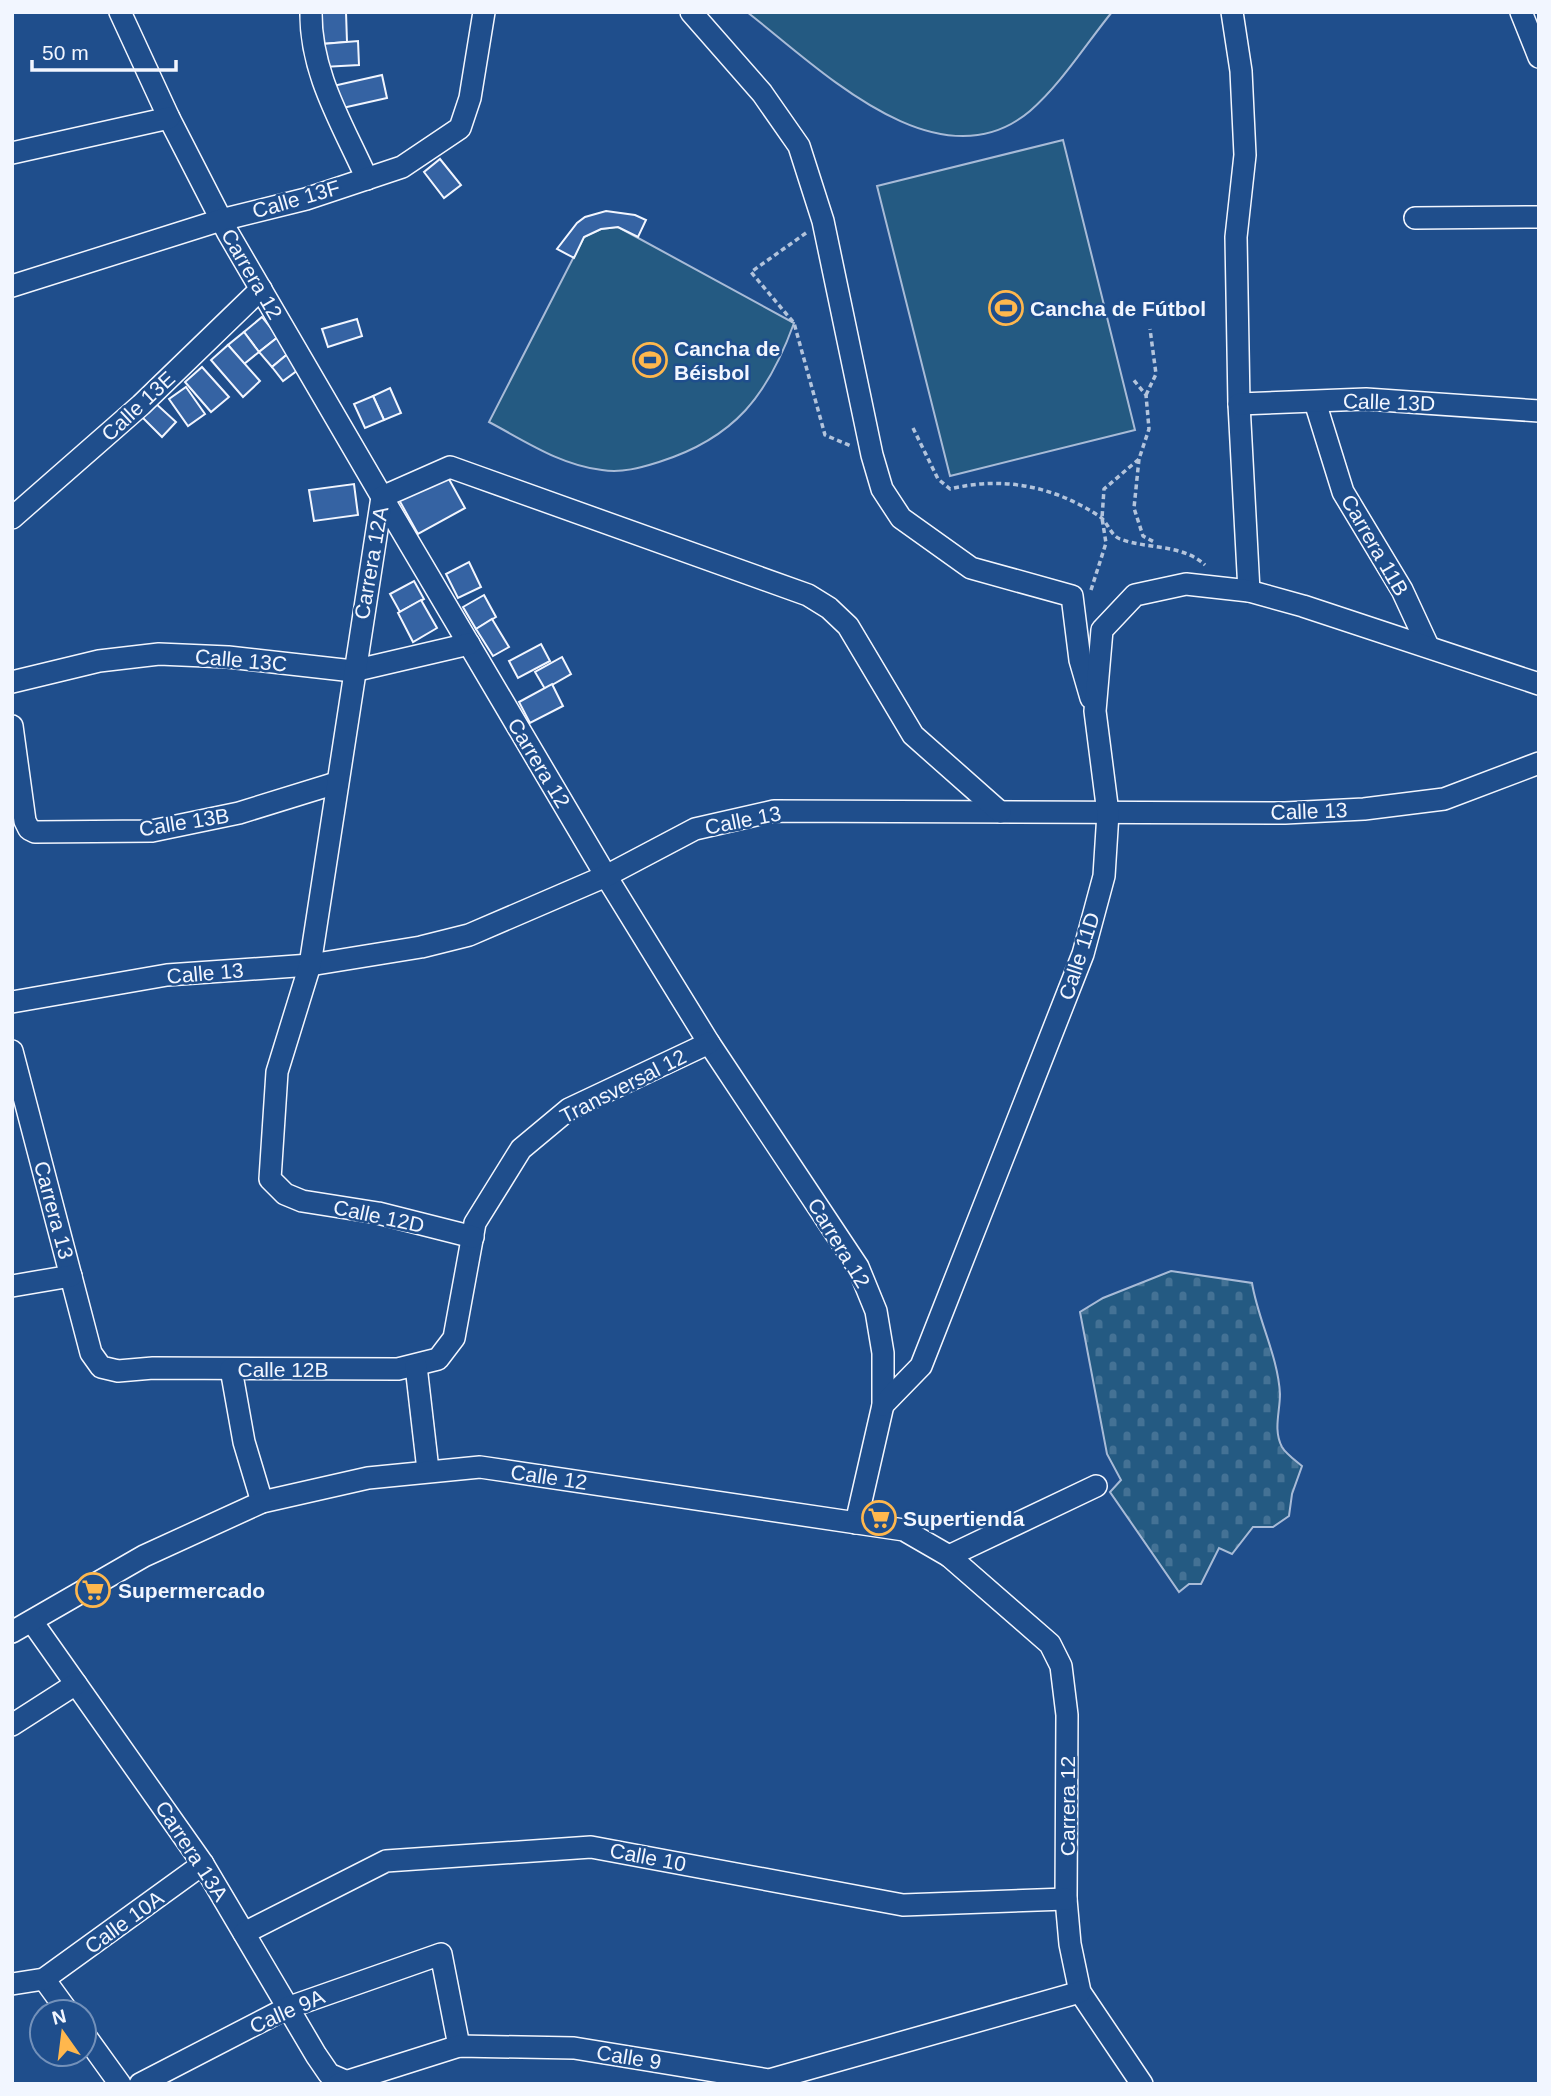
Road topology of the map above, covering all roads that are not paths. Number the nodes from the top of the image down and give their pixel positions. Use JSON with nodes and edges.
{"nodes":[{"id":1,"x":120,"y":12,"type":"edge"},
{"id":2,"x":311,"y":12,"type":"edge"},
{"id":3,"x":484,"y":12,"type":"edge"},
{"id":4,"x":691,"y":12,"type":"edge"},
{"id":5,"x":1232,"y":12,"type":"edge"},
{"id":6,"x":1521,"y":12,"type":"edge"},
{"id":7,"x":1539,"y":57,"type":"edge"},
{"id":8,"x":169,"y":118,"type":"junction"},
{"id":9,"x":12,"y":153,"type":"edge"},
{"id":10,"x":367,"y":178,"type":"junction"},
{"id":11,"x":1539,"y":217,"type":"edge"},
{"id":12,"x":1415,"y":218,"type":"dead end"},
{"id":13,"x":221,"y":220,"type":"junction"},
{"id":14,"x":12,"y":286,"type":"edge"},
{"id":15,"x":261,"y":289,"type":"junction"},
{"id":16,"x":1315,"y":402,"type":"junction"},
{"id":17,"x":1239,"y":404,"type":"junction"},
{"id":18,"x":1539,"y":411,"type":"edge"},
{"id":19,"x":382,"y":497,"type":"junction"},
{"id":20,"x":12,"y":519,"type":"edge"},
{"id":21,"x":1239,"y":590,"type":"junction"},
{"id":22,"x":469,"y":644,"type":"junction"},
{"id":23,"x":1428,"y":646,"type":"junction"},
{"id":24,"x":353,"y":671,"type":"junction"},
{"id":25,"x":12,"y":682,"type":"edge"},
{"id":26,"x":1539,"y":684,"type":"edge"},
{"id":27,"x":1095,"y":711,"type":"junction"},
{"id":28,"x":12,"y":726,"type":"edge"},
{"id":29,"x":13,"y":733,"type":"edge"},
{"id":30,"x":1539,"y":763,"type":"edge"},
{"id":31,"x":336,"y":783,"type":"junction"},
{"id":32,"x":1000,"y":812,"type":"junction"},
{"id":33,"x":1108,"y":813,"type":"junction"},
{"id":34,"x":606,"y":876,"type":"junction"},
{"id":35,"x":310,"y":965,"type":"junction"},
{"id":36,"x":12,"y":1002,"type":"edge"},
{"id":37,"x":709,"y":1043,"type":"junction"},
{"id":38,"x":12,"y":1051,"type":"edge"},
{"id":39,"x":285,"y":1194,"type":"joint"},
{"id":40,"x":472,"y":1237,"type":"junction"},
{"id":41,"x":71,"y":1276,"type":"junction"},
{"id":42,"x":12,"y":1286,"type":"edge"},
{"id":43,"x":416,"y":1366,"type":"junction"},
{"id":44,"x":101,"y":1367,"type":"joint"},
{"id":45,"x":231,"y":1369,"type":"junction"},
{"id":46,"x":883,"y":1405,"type":"junction"},
{"id":47,"x":428,"y":1470,"type":"junction"},
{"id":48,"x":1096,"y":1486,"type":"dead end"},
{"id":49,"x":262,"y":1502,"type":"junction"},
{"id":50,"x":856,"y":1523,"type":"junction"},
{"id":51,"x":949,"y":1556,"type":"junction"},
{"id":52,"x":33,"y":1623,"type":"junction"},
{"id":53,"x":12,"y":1632,"type":"edge"},
{"id":54,"x":76,"y":1684,"type":"junction"},
{"id":55,"x":12,"y":1725,"type":"edge"},
{"id":56,"x":203,"y":1864,"type":"junction"},
{"id":57,"x":1066,"y":1899,"type":"junction"},
{"id":58,"x":244,"y":1933,"type":"junction"},
{"id":59,"x":44,"y":1979,"type":"junction"},
{"id":60,"x":12,"y":1984,"type":"edge"},
{"id":61,"x":1080,"y":1992,"type":"junction"},
{"id":62,"x":58,"y":1998,"type":"edge"},
{"id":63,"x":287,"y":2008,"type":"junction"},
{"id":64,"x":459,"y":2046,"type":"junction"},
{"id":65,"x":98,"y":2053,"type":"edge"},
{"id":66,"x":342,"y":2082,"type":"edge"},
{"id":67,"x":120,"y":2084,"type":"edge"},
{"id":68,"x":141,"y":2084,"type":"edge"},
{"id":69,"x":1142,"y":2084,"type":"edge"}],
"edges":[{"from":1,"to":8,"type":"street","name":"Carrera 12"},
{"from":2,"to":10,"type":"street"},
{"from":3,"to":10,"type":"street","name":"Calle 13F"},
{"from":4,"to":27,"type":"street"},
{"from":5,"to":17,"type":"street"},
{"from":6,"to":7,"type":"street"},
{"from":8,"to":9,"type":"street"},
{"from":8,"to":13,"type":"street","name":"Carrera 12"},
{"from":10,"to":13,"type":"street","name":"Calle 13F"},
{"from":11,"to":12,"type":"street"},
{"from":13,"to":14,"type":"street","name":"Calle 13F"},
{"from":13,"to":15,"type":"street","name":"Carrera 12"},
{"from":15,"to":19,"type":"street","name":"Carrera 12"},
{"from":15,"to":20,"type":"street","name":"Calle 13E"},
{"from":16,"to":17,"type":"street","name":"Calle 13D"},
{"from":16,"to":18,"type":"street","name":"Calle 13D"},
{"from":16,"to":23,"type":"street","name":"Carrera 11B"},
{"from":17,"to":21,"type":"street"},
{"from":19,"to":22,"type":"street","name":"Carrera 12"},
{"from":19,"to":24,"type":"street","name":"Carrera 12A"},
{"from":19,"to":32,"type":"street","name":"Carrera 12A"},
{"from":21,"to":23,"type":"street","name":"Calle 11D"},
{"from":21,"to":27,"type":"street","name":"Calle 11D"},
{"from":22,"to":24,"type":"street","name":"Calle 13C"},
{"from":22,"to":34,"type":"street","name":"Carrera 12"},
{"from":23,"to":26,"type":"street","name":"Calle 11D"},
{"from":24,"to":25,"type":"street","name":"Calle 13C"},
{"from":24,"to":31,"type":"street","name":"Carrera 12A"},
{"from":27,"to":33,"type":"street","name":"Calle 11D"},
{"from":28,"to":29,"type":"street"},
{"from":29,"to":31,"type":"street","name":"Calle 13B"},
{"from":30,"to":33,"type":"street","name":"Calle 13"},
{"from":31,"to":35,"type":"street","name":"Carrera 12A"},
{"from":32,"to":33,"type":"street","name":"Calle 13"},
{"from":32,"to":34,"type":"street","name":"Calle 13"},
{"from":33,"to":46,"type":"street","name":"Calle 11D"},
{"from":34,"to":35,"type":"street","name":"Calle 13"},
{"from":34,"to":37,"type":"street","name":"Carrera 12"},
{"from":35,"to":36,"type":"street","name":"Calle 13"},
{"from":35,"to":39,"type":"street","name":"Carrera 12A"},
{"from":37,"to":40,"type":"street","name":"Transversal 12"},
{"from":37,"to":46,"type":"street","name":"Carrera 12"},
{"from":38,"to":41,"type":"street","name":"Carrera 13"},
{"from":39,"to":40,"type":"street","name":"Calle 12D"},
{"from":40,"to":43,"type":"street","name":"Calle 12B"},
{"from":41,"to":42,"type":"street"},
{"from":41,"to":44,"type":"street","name":"Carrera 13"},
{"from":43,"to":45,"type":"street","name":"Calle 12B"},
{"from":43,"to":47,"type":"street"},
{"from":44,"to":45,"type":"street","name":"Calle 12B"},
{"from":45,"to":49,"type":"street"},
{"from":46,"to":50,"type":"street","name":"Carrera 12"},
{"from":47,"to":49,"type":"street","name":"Calle 12"},
{"from":47,"to":50,"type":"street","name":"Calle 12"},
{"from":48,"to":51,"type":"street"},
{"from":49,"to":52,"type":"street","name":"Calle 12"},
{"from":50,"to":51,"type":"street","name":"Calle 12"},
{"from":51,"to":57,"type":"street","name":"Carrera 12"},
{"from":52,"to":53,"type":"street","name":"Calle 12"},
{"from":52,"to":54,"type":"street","name":"Carrera 13A"},
{"from":54,"to":55,"type":"street"},
{"from":54,"to":56,"type":"street","name":"Carrera 13A"},
{"from":56,"to":58,"type":"street","name":"Carrera 13A"},
{"from":56,"to":59,"type":"street","name":"Calle 10A"},
{"from":57,"to":58,"type":"street","name":"Calle 10"},
{"from":57,"to":61,"type":"street","name":"Carrera 12"},
{"from":58,"to":63,"type":"street","name":"Carrera 13A"},
{"from":59,"to":60,"type":"street"},
{"from":59,"to":62,"type":"street"},
{"from":61,"to":64,"type":"street","name":"Calle 9"},
{"from":61,"to":69,"type":"street","name":"Carrera 12"},
{"from":63,"to":64,"type":"street","name":"Calle 9A"},
{"from":63,"to":66,"type":"street","name":"Carrera 13A"},
{"from":63,"to":68,"type":"street","name":"Calle 9A"},
{"from":64,"to":66,"type":"street","name":"Calle 9"},
{"from":65,"to":67,"type":"street"}]}
